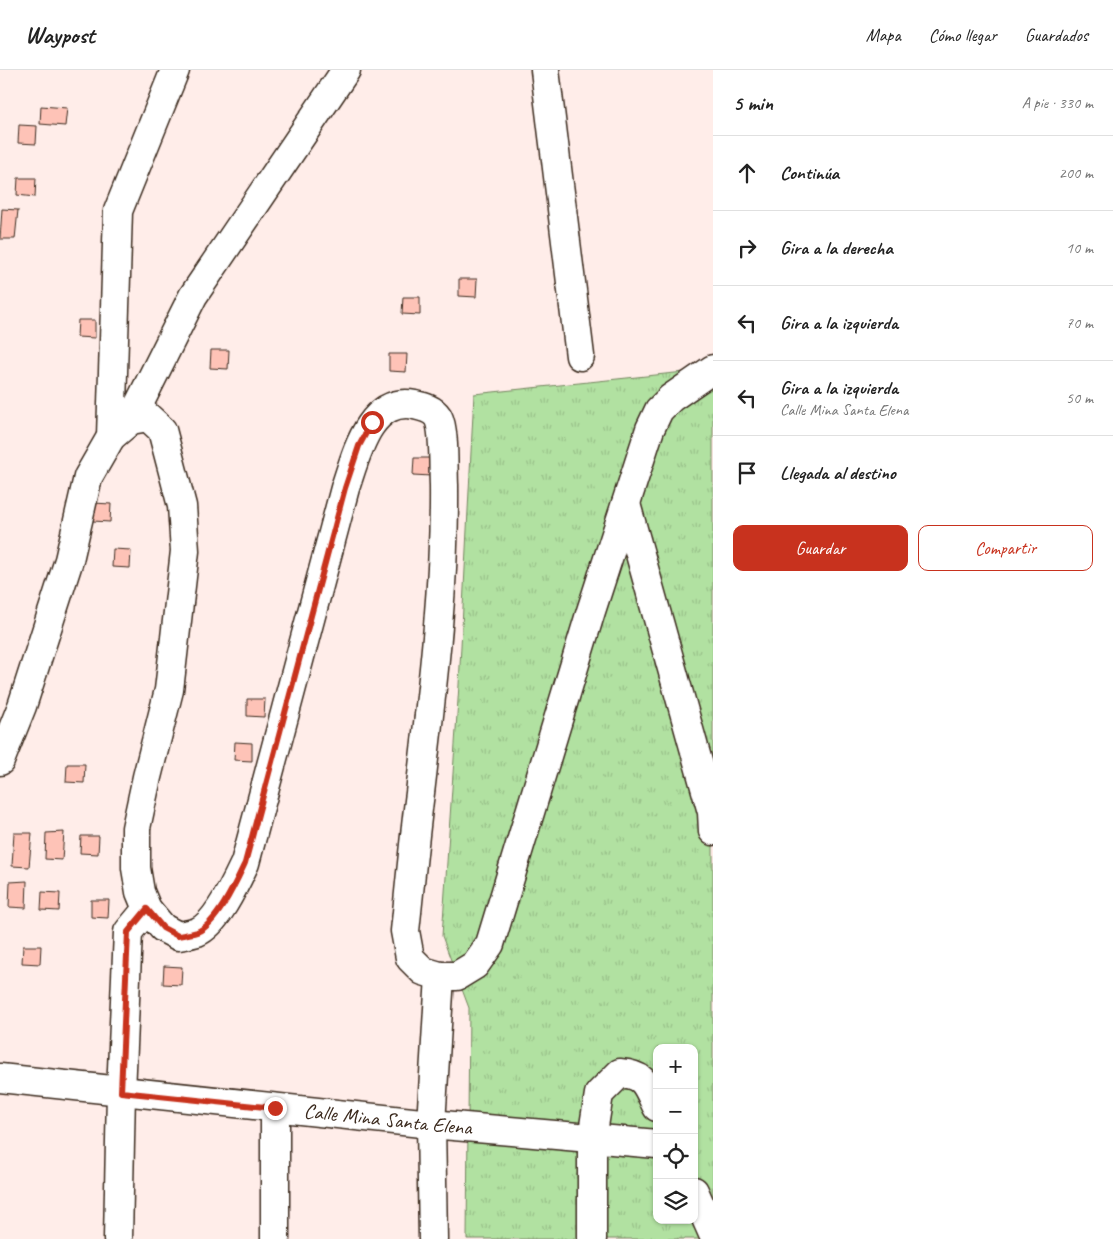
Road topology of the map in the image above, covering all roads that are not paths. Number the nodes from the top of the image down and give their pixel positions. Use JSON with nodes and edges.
{"nodes":[{"id":1,"x":175,"y":70,"type":"edge"},
{"id":2,"x":346,"y":70,"type":"edge"},
{"id":3,"x":546,"y":70,"type":"edge"},
{"id":4,"x":580,"y":356,"type":"dead end"},
{"id":5,"x":713,"y":369,"type":"edge"},
{"id":6,"x":131,"y":420,"type":"junction"},
{"id":7,"x":111,"y":437,"type":"junction"},
{"id":8,"x":626,"y":504,"type":"junction"},
{"id":9,"x":0,"y":761,"type":"edge"},
{"id":10,"x":713,"y":814,"type":"edge"},
{"id":11,"x":147,"y":909,"type":"junction"},
{"id":12,"x":440,"y":976,"type":"junction"},
{"id":13,"x":0,"y":1078,"type":"edge"},
{"id":14,"x":121,"y":1092,"type":"junction"},
{"id":15,"x":653,"y":1099,"type":"edge"},
{"id":16,"x":275,"y":1108,"type":"junction"},
{"id":17,"x":430,"y":1124,"type":"junction"},
{"id":18,"x":592,"y":1139,"type":"junction"},
{"id":19,"x":653,"y":1144,"type":"edge"},
{"id":20,"x":698,"y":1200,"type":"edge"},
{"id":21,"x":713,"y":1234,"type":"edge"},
{"id":22,"x":118,"y":1239,"type":"edge"},
{"id":23,"x":275,"y":1239,"type":"edge"},
{"id":24,"x":433,"y":1239,"type":"edge"},
{"id":25,"x":592,"y":1239,"type":"edge"}],
"edges":[{"from":1,"to":7,"type":"street"},
{"from":2,"to":6,"type":"street"},
{"from":3,"to":4,"type":"street"},
{"from":5,"to":8,"type":"street"},
{"from":6,"to":7,"type":"street"},
{"from":6,"to":11,"type":"street"},
{"from":7,"to":9,"type":"street"},
{"from":8,"to":10,"type":"street"},
{"from":8,"to":12,"type":"street"},
{"from":11,"to":12,"type":"street"},
{"from":11,"to":14,"type":"street"},
{"from":12,"to":17,"type":"street"},
{"from":13,"to":14,"type":"street","name":"Calle Mina Santa Elena"},
{"from":14,"to":16,"type":"street","name":"Calle Mina Santa Elena"},
{"from":14,"to":22,"type":"street"},
{"from":15,"to":18,"type":"street"},
{"from":16,"to":17,"type":"street","name":"Calle Mina Santa Elena"},
{"from":16,"to":23,"type":"street"},
{"from":17,"to":18,"type":"street","name":"Calle Mina Santa Elena"},
{"from":17,"to":24,"type":"street"},
{"from":18,"to":19,"type":"street","name":"Calle Mina Santa Elena"},
{"from":18,"to":25,"type":"street"},
{"from":20,"to":21,"type":"street"}]}
